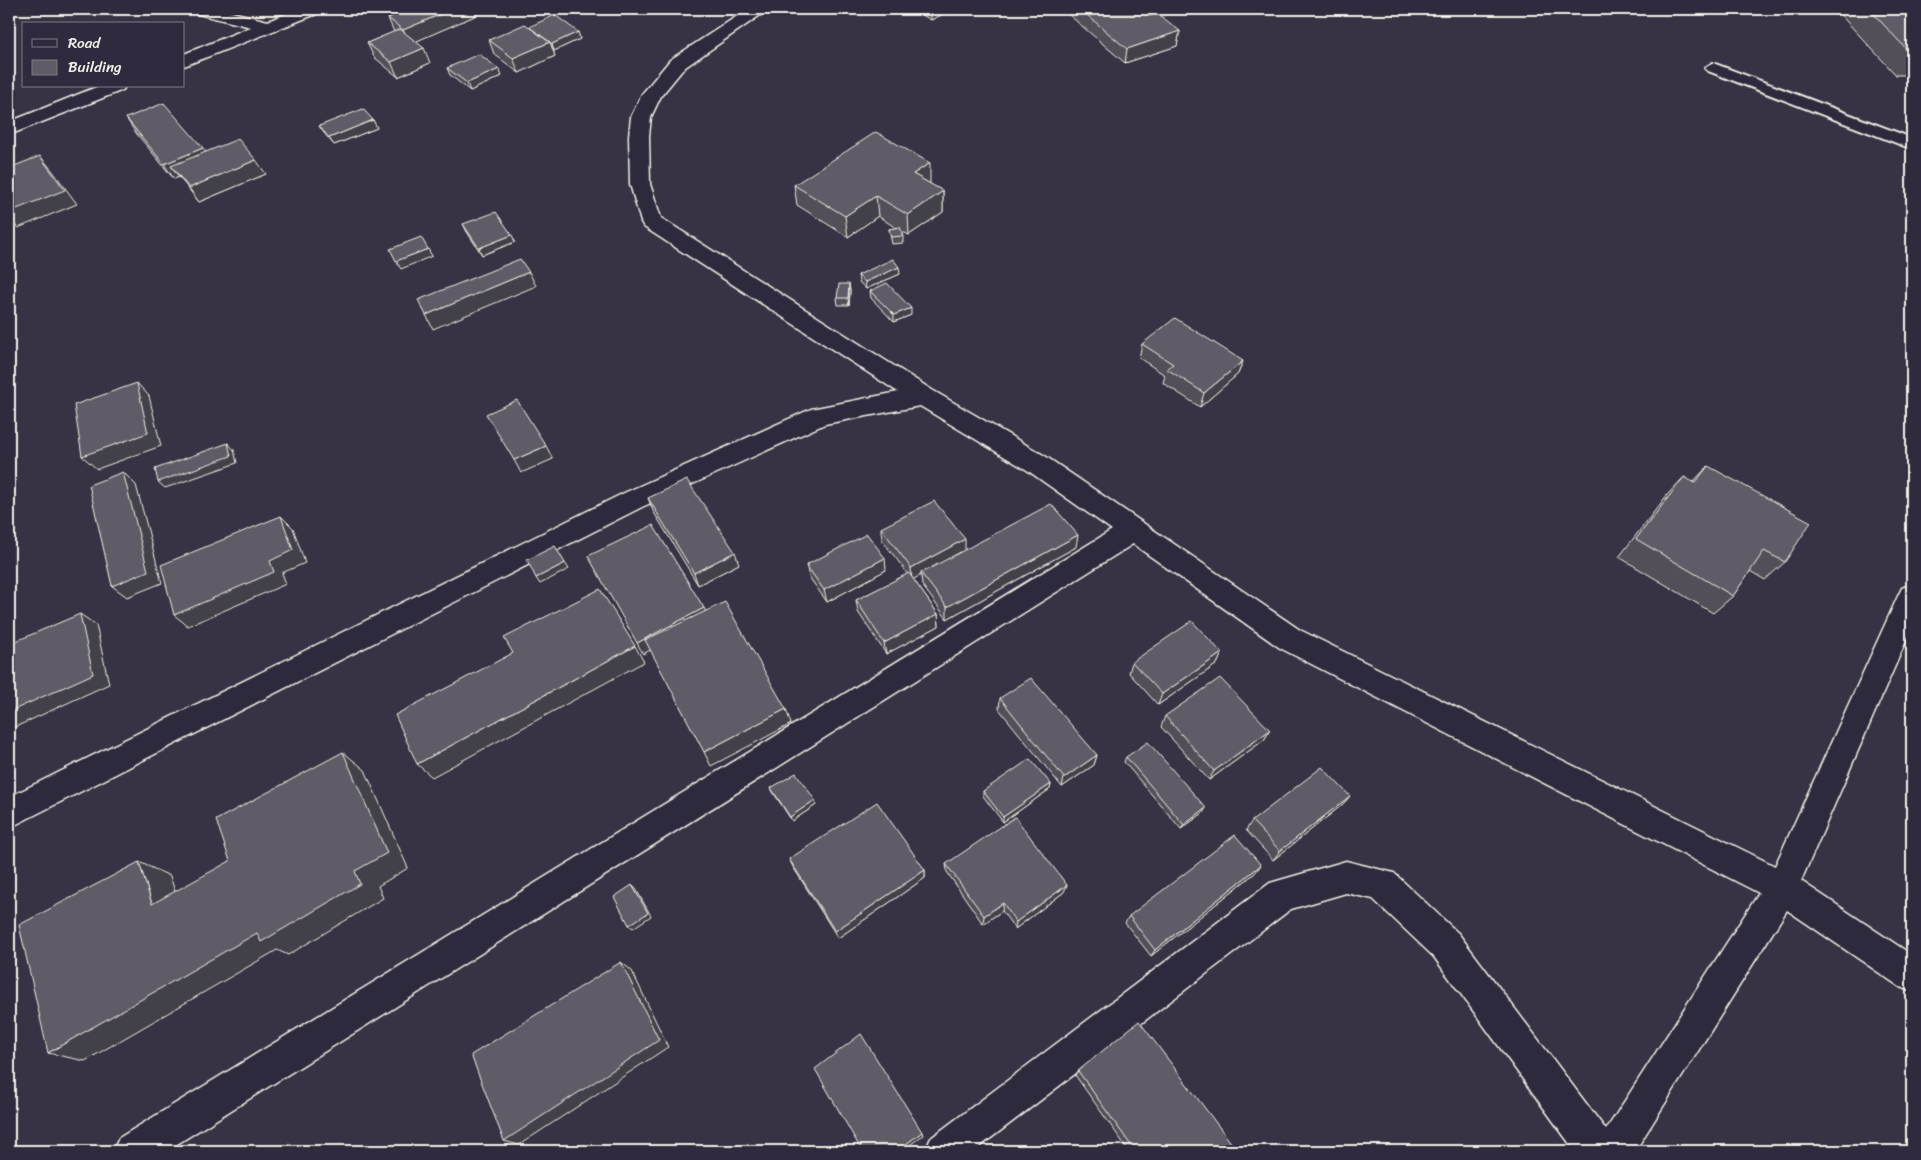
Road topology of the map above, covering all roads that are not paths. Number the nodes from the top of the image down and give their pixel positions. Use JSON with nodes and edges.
{"nodes":[{"id":1,"x":200,"y":9,"type":"edge"},
{"id":2,"x":313,"y":9,"type":"edge"},
{"id":3,"x":760,"y":9,"type":"edge"},
{"id":4,"x":268,"y":26,"type":"junction"},
{"id":5,"x":185,"y":60,"type":"edge"},
{"id":6,"x":1713,"y":68,"type":"dead end"},
{"id":7,"x":111,"y":88,"type":"edge"},
{"id":8,"x":9,"y":129,"type":"edge"},
{"id":9,"x":1912,"y":144,"type":"edge"},
{"id":10,"x":923,"y":396,"type":"junction"},
{"id":11,"x":1132,"y":531,"type":"junction"},
{"id":12,"x":1912,"y":596,"type":"edge"},
{"id":13,"x":9,"y":813,"type":"edge"},
{"id":14,"x":1782,"y":886,"type":"junction"},
{"id":15,"x":1912,"y":975,"type":"edge"},
{"id":16,"x":132,"y":1151,"type":"edge"},
{"id":17,"x":944,"y":1151,"type":"edge"},
{"id":18,"x":1598,"y":1151,"type":"edge"},
{"id":19,"x":1614,"y":1151,"type":"edge"}],
"edges":[{"from":1,"to":4,"type":"street"},
{"from":2,"to":4,"type":"street"},
{"from":3,"to":10,"type":"street"},
{"from":4,"to":5,"type":"street"},
{"from":6,"to":9,"type":"lane"},
{"from":7,"to":8,"type":"street"},
{"from":10,"to":11,"type":"street"},
{"from":10,"to":13,"type":"street"},
{"from":11,"to":14,"type":"street"},
{"from":11,"to":16,"type":"street"},
{"from":12,"to":14,"type":"street"},
{"from":14,"to":15,"type":"street"},
{"from":14,"to":19,"type":"street"},
{"from":17,"to":18,"type":"street"}]}
